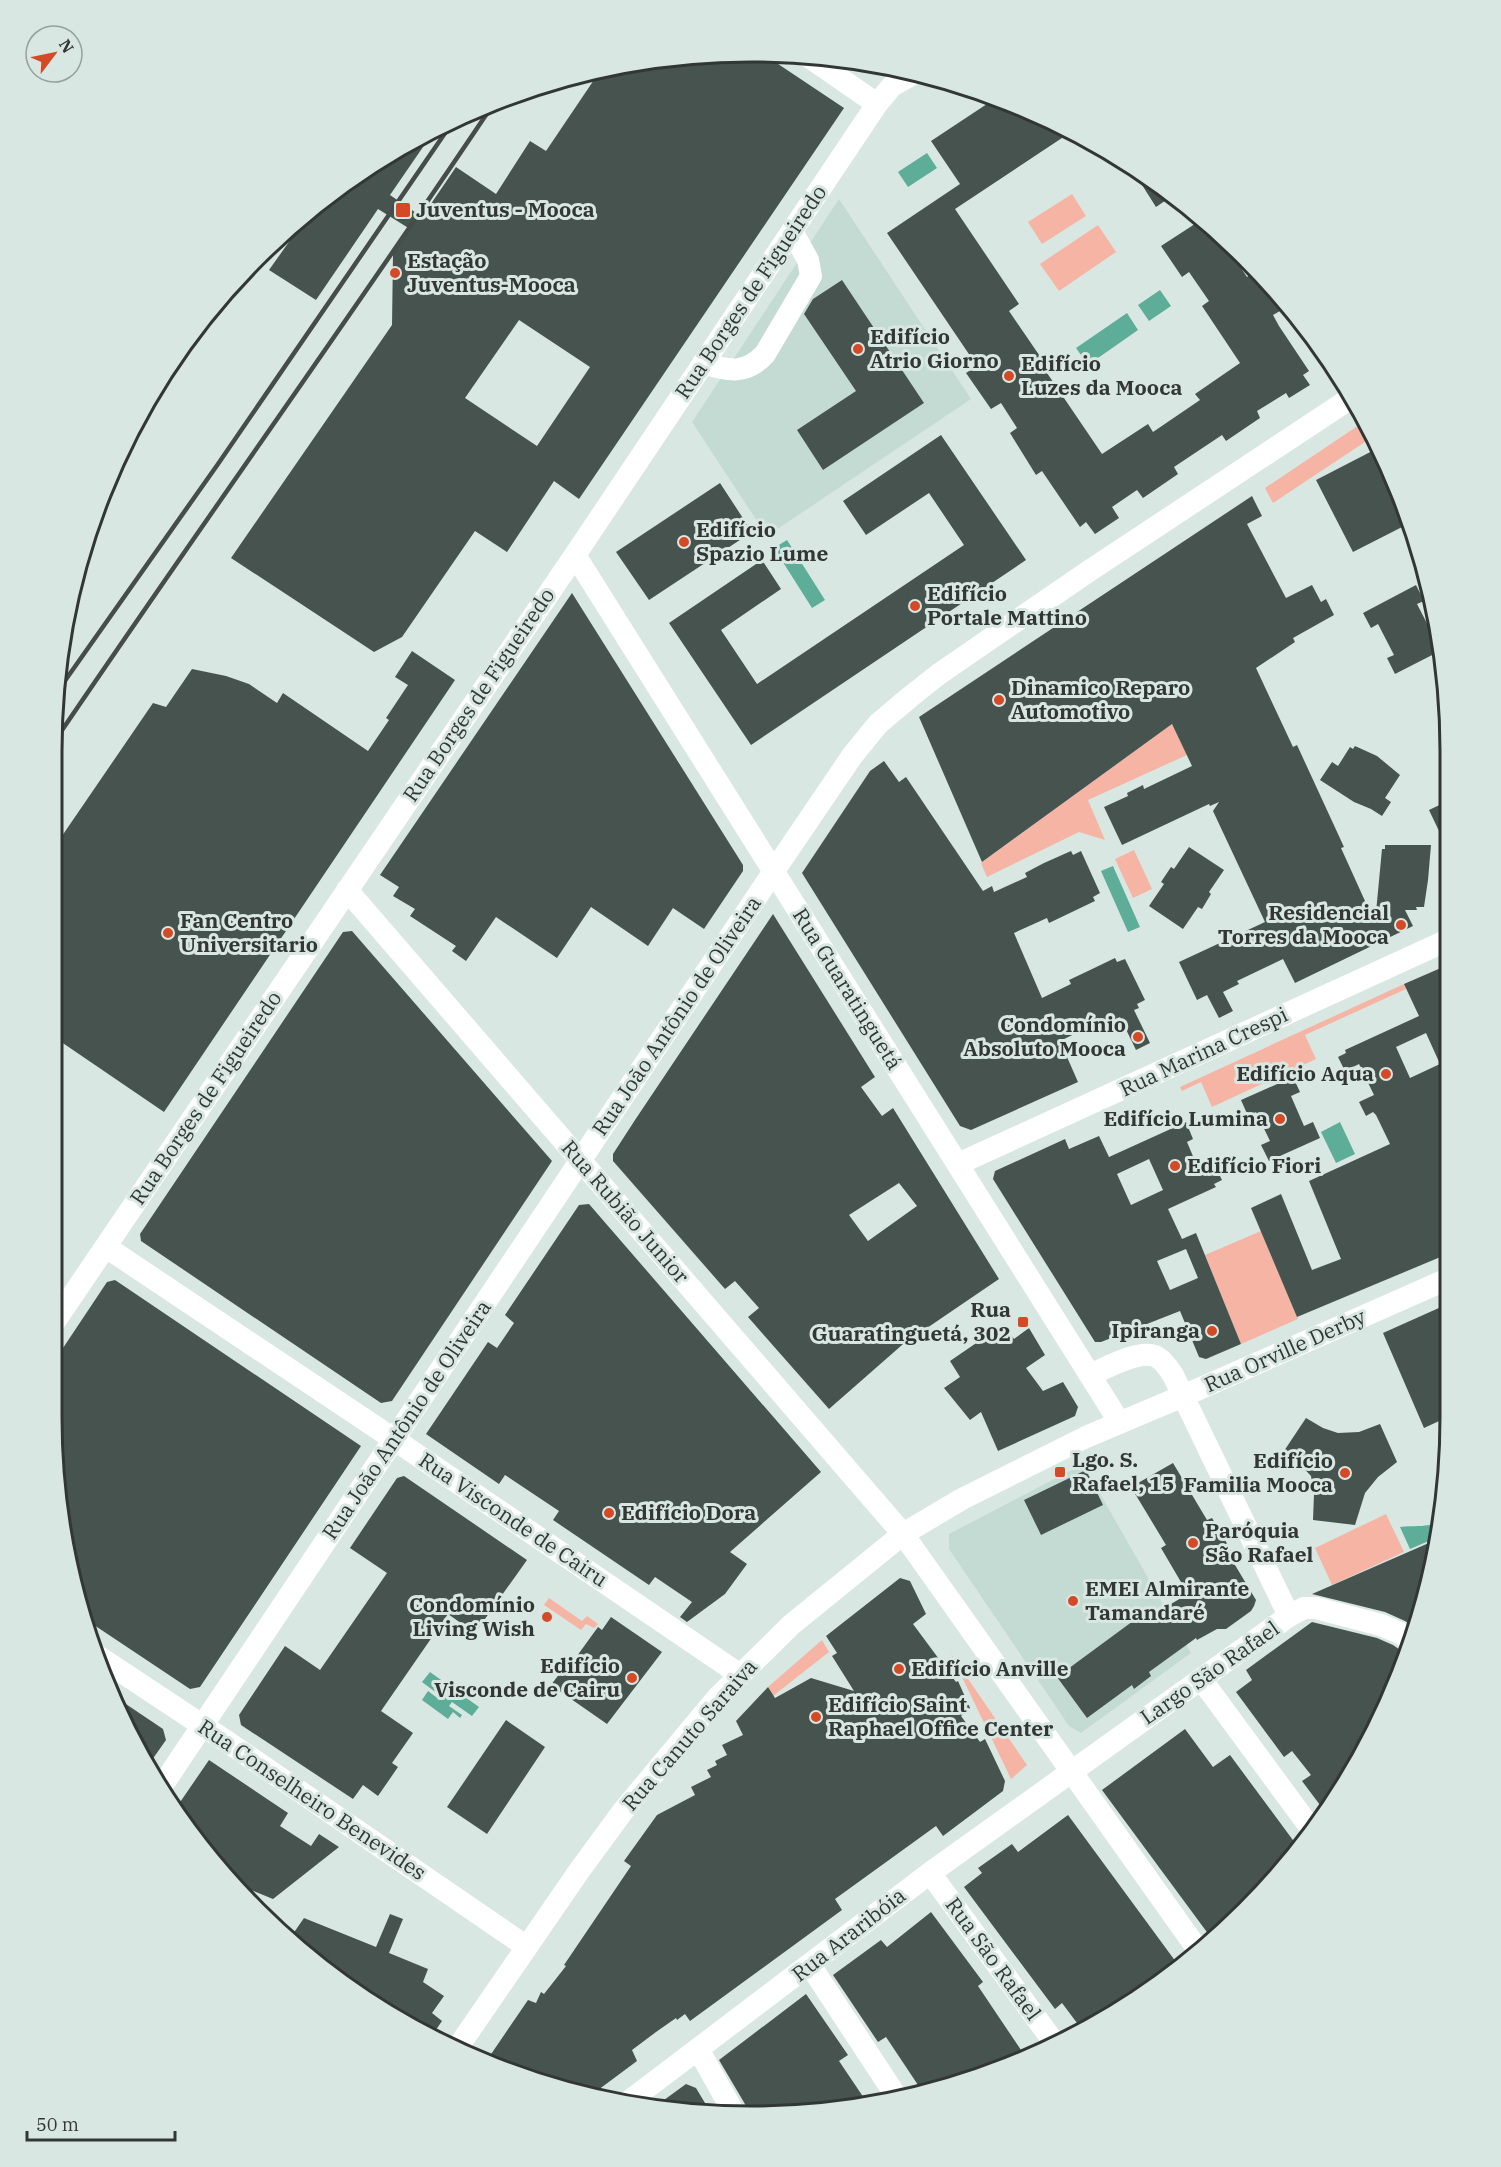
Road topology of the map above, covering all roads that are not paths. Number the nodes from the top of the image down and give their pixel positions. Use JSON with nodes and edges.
{"nodes":[{"id":1,"x":821,"y":65,"type":"edge"},
{"id":2,"x":904,"y":79,"type":"edge"},
{"id":3,"x":877,"y":104,"type":"junction"},
{"id":4,"x":792,"y":231,"type":"junction"},
{"id":5,"x":703,"y":363,"type":"junction"},
{"id":6,"x":1345,"y":402,"type":"edge"},
{"id":7,"x":575,"y":555,"type":"junction"},
{"id":8,"x":774,"y":871,"type":"junction"},
{"id":9,"x":347,"y":890,"type":"junction"},
{"id":10,"x":1440,"y":944,"type":"edge"},
{"id":11,"x":581,"y":1160,"type":"junction"},
{"id":12,"x":958,"y":1164,"type":"junction"},
{"id":13,"x":106,"y":1247,"type":"junction"},
{"id":14,"x":1440,"y":1282,"type":"edge"},
{"id":15,"x":62,"y":1311,"type":"edge"},
{"id":16,"x":1090,"y":1375,"type":"junction"},
{"id":17,"x":1183,"y":1396,"type":"junction"},
{"id":18,"x":1120,"y":1423,"type":"junction"},
{"id":19,"x":394,"y":1440,"type":"junction"},
{"id":20,"x":903,"y":1534,"type":"junction"},
{"id":21,"x":1289,"y":1616,"type":"junction"},
{"id":22,"x":1404,"y":1636,"type":"edge"},
{"id":23,"x":107,"y":1662,"type":"edge"},
{"id":24,"x":740,"y":1674,"type":"junction"},
{"id":25,"x":1201,"y":1679,"type":"junction"},
{"id":26,"x":203,"y":1725,"type":"junction"},
{"id":27,"x":1071,"y":1772,"type":"junction"},
{"id":28,"x":166,"y":1780,"type":"edge"},
{"id":29,"x":1306,"y":1822,"type":"edge"},
{"id":30,"x":930,"y":1873,"type":"junction"},
{"id":31,"x":1194,"y":1944,"type":"edge"},
{"id":32,"x":527,"y":1947,"type":"junction"},
{"id":33,"x":810,"y":1965,"type":"junction"},
{"id":34,"x":1050,"y":2036,"type":"edge"},
{"id":35,"x":462,"y":2041,"type":"edge"},
{"id":36,"x":698,"y":2049,"type":"junction"},
{"id":37,"x":892,"y":2090,"type":"edge"},
{"id":38,"x":636,"y":2096,"type":"edge"},
{"id":39,"x":729,"y":2105,"type":"edge"}],
"edges":[{"from":1,"to":3,"type":"street"},
{"from":2,"to":3,"type":"street","name":"Rua Borges de Figueiredo"},
{"from":3,"to":4,"type":"street","name":"Rua Borges de Figueiredo"},
{"from":4,"to":5,"type":"street","name":"Rua Borges de Figueiredo"},
{"from":4,"to":5,"type":"street"},
{"from":5,"to":7,"type":"street","name":"Rua Borges de Figueiredo"},
{"from":6,"to":8,"type":"street","name":"Rua João Antônio de Oliveira"},
{"from":7,"to":8,"type":"street","name":"Rua Guaratinguetá"},
{"from":7,"to":9,"type":"street","name":"Rua Borges de Figueiredo"},
{"from":8,"to":11,"type":"street","name":"Rua João Antônio de Oliveira"},
{"from":8,"to":12,"type":"street","name":"Rua Guaratinguetá"},
{"from":9,"to":11,"type":"street","name":"Rua Rubião Junior"},
{"from":9,"to":13,"type":"street","name":"Rua Borges de Figueiredo"},
{"from":10,"to":12,"type":"street","name":"Rua Marina Crespi"},
{"from":11,"to":19,"type":"street","name":"Rua João Antônio de Oliveira"},
{"from":11,"to":20,"type":"street","name":"Rua Rubião Junior"},
{"from":12,"to":16,"type":"street","name":"Rua Guaratinguetá"},
{"from":13,"to":15,"type":"street","name":"Rua Borges de Figueiredo"},
{"from":13,"to":19,"type":"street","name":"Rua Visconde de Cairu"},
{"from":14,"to":17,"type":"street","name":"Rua Orville Derby"},
{"from":16,"to":17,"type":"street","name":"Largo São Rafael"},
{"from":16,"to":18,"type":"street","name":"Rua Guaratinguetá"},
{"from":17,"to":18,"type":"street","name":"Rua Orville Derby"},
{"from":17,"to":21,"type":"street","name":"Largo São Rafael"},
{"from":18,"to":20,"type":"street","name":"Rua Canuto Saraiva"},
{"from":19,"to":24,"type":"street","name":"Rua Visconde de Cairu"},
{"from":19,"to":26,"type":"street","name":"Rua João Antônio de Oliveira"},
{"from":20,"to":24,"type":"street","name":"Rua Canuto Saraiva"},
{"from":20,"to":27,"type":"street"},
{"from":21,"to":22,"type":"street"},
{"from":21,"to":25,"type":"street","name":"Largo São Rafael"},
{"from":23,"to":26,"type":"street","name":"Rua Conselheiro Benevides"},
{"from":24,"to":32,"type":"street","name":"Rua Canuto Saraiva"},
{"from":25,"to":27,"type":"street","name":"Largo São Rafael"},
{"from":25,"to":29,"type":"street"},
{"from":26,"to":28,"type":"street","name":"Rua João Antônio de Oliveira"},
{"from":26,"to":32,"type":"street","name":"Rua Conselheiro Benevides"},
{"from":27,"to":30,"type":"street","name":"Rua Araribóia"},
{"from":27,"to":31,"type":"street"},
{"from":30,"to":33,"type":"street","name":"Rua Araribóia"},
{"from":30,"to":34,"type":"street","name":"Rua São Rafael"},
{"from":32,"to":35,"type":"street","name":"Rua Canuto Saraiva"},
{"from":33,"to":36,"type":"street","name":"Rua Araribóia"},
{"from":33,"to":37,"type":"street"},
{"from":36,"to":38,"type":"street","name":"Rua Araribóia"},
{"from":36,"to":39,"type":"street"}]}
